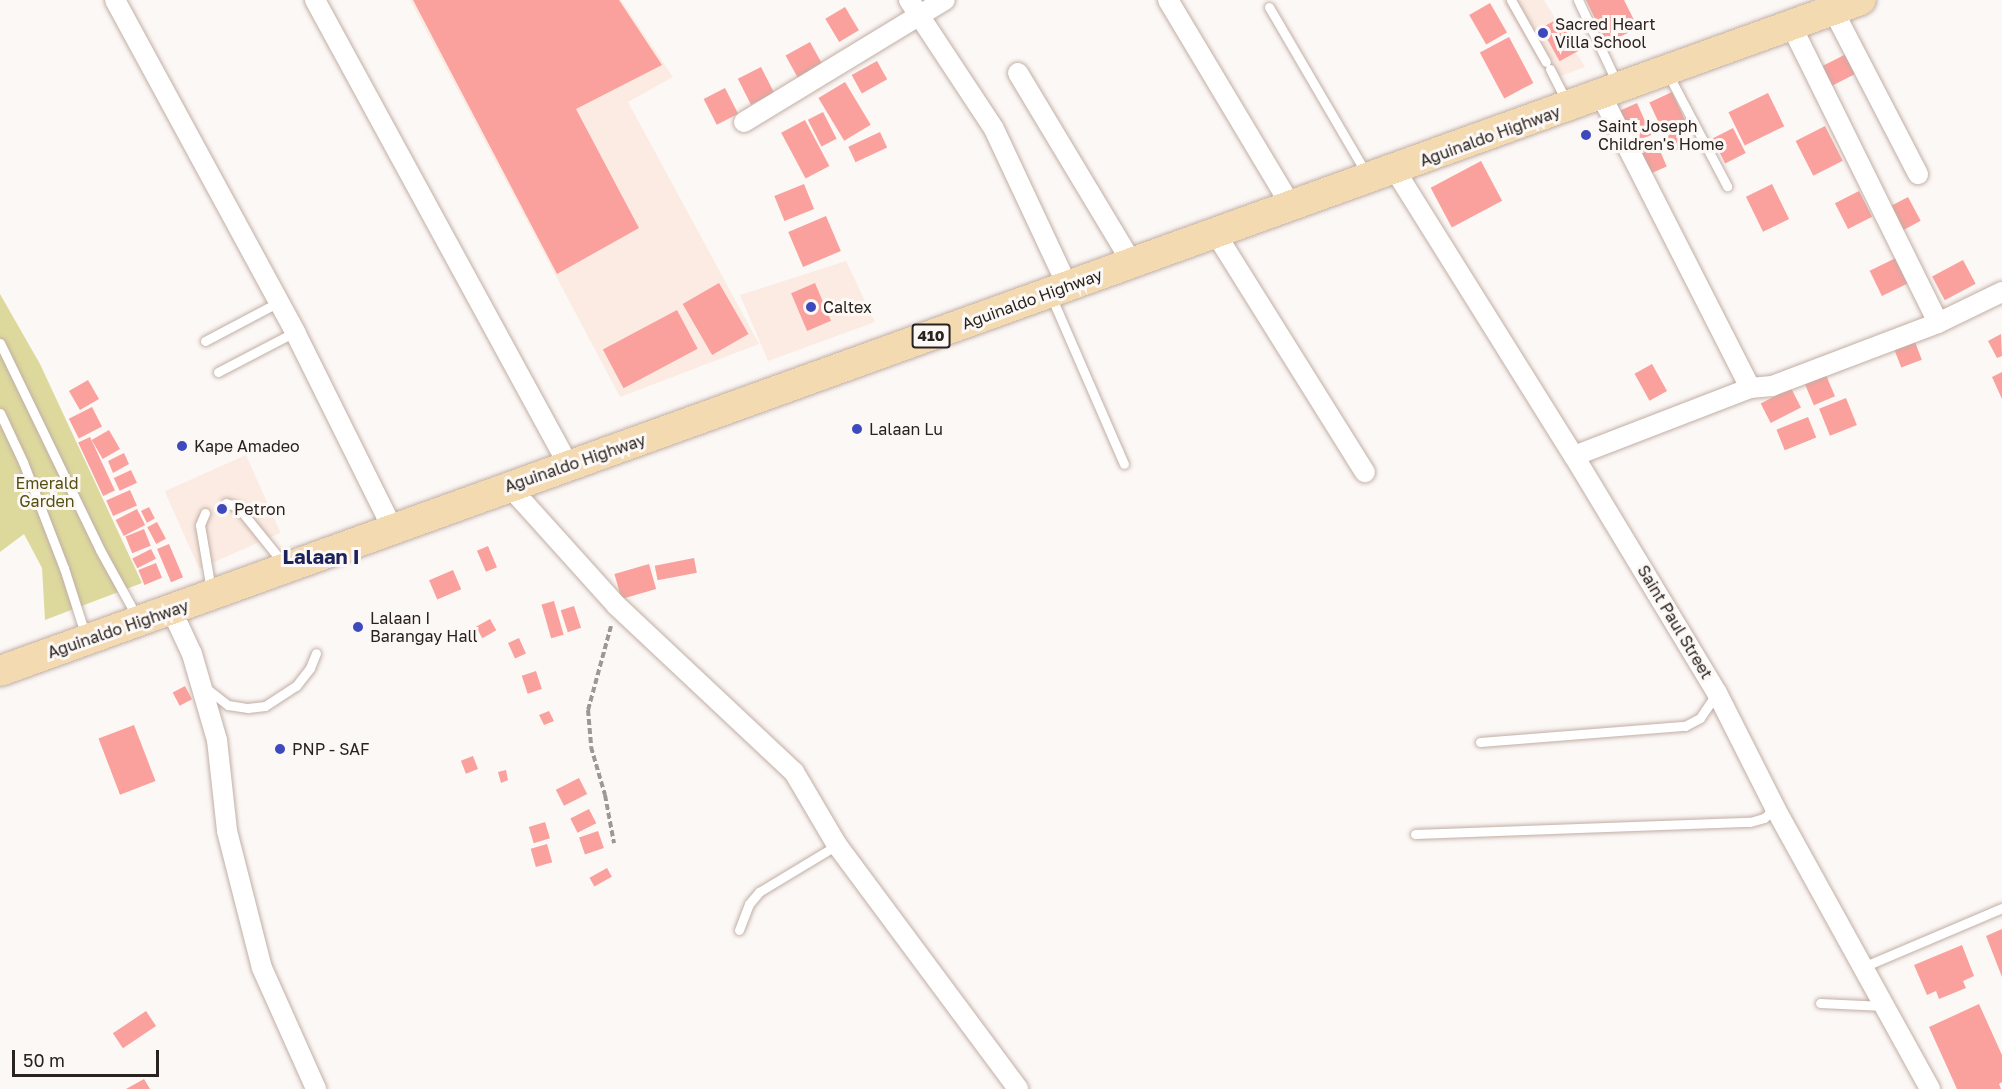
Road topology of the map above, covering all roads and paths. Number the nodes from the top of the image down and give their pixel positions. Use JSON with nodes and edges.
{"nodes":[{"id":1,"x":115,"y":0,"type":"edge"},
{"id":2,"x":315,"y":0,"type":"edge"},
{"id":3,"x":909,"y":0,"type":"edge"},
{"id":4,"x":945,"y":0,"type":"edge"},
{"id":5,"x":1168,"y":0,"type":"edge"},
{"id":6,"x":1511,"y":0,"type":"edge"},
{"id":7,"x":1578,"y":0,"type":"edge"},
{"id":8,"x":1861,"y":0,"type":"edge"},
{"id":9,"x":1269,"y":7,"type":"dead end"},
{"id":10,"x":1833,"y":10,"type":"junction"},
{"id":11,"x":920,"y":18,"type":"junction"},
{"id":12,"x":1791,"y":25,"type":"junction"},
{"id":13,"x":1667,"y":72,"type":"junction"},
{"id":14,"x":1018,"y":73,"type":"dead end"},
{"id":15,"x":1610,"y":92,"type":"junction"},
{"id":16,"x":1569,"y":107,"type":"junction"},
{"id":17,"x":744,"y":122,"type":"dead end"},
{"id":18,"x":1382,"y":174,"type":"junction"},
{"id":19,"x":1918,"y":174,"type":"dead end"},
{"id":20,"x":1727,"y":186,"type":"dead end"},
{"id":21,"x":1292,"y":207,"type":"junction"},
{"id":22,"x":1216,"y":234,"type":"junction"},
{"id":23,"x":1132,"y":263,"type":"junction"},
{"id":24,"x":1059,"y":290,"type":"junction"},
{"id":25,"x":2002,"y":292,"type":"edge"},
{"id":26,"x":279,"y":302,"type":"junction"},
{"id":27,"x":1938,"y":323,"type":"junction"},
{"id":28,"x":295,"y":332,"type":"junction"},
{"id":29,"x":205,"y":341,"type":"dead end"},
{"id":30,"x":0,"y":343,"type":"edge"},
{"id":31,"x":218,"y":372,"type":"dead end"},
{"id":32,"x":1750,"y":388,"type":"junction"},
{"id":33,"x":0,"y":412,"type":"edge"},
{"id":34,"x":1574,"y":456,"type":"junction"},
{"id":35,"x":1124,"y":464,"type":"dead end"},
{"id":36,"x":568,"y":466,"type":"junction"},
{"id":37,"x":1365,"y":472,"type":"dead end"},
{"id":38,"x":508,"y":486,"type":"junction"},
{"id":39,"x":226,"y":503,"type":"dead end"},
{"id":40,"x":205,"y":513,"type":"dead end"},
{"id":41,"x":393,"y":529,"type":"junction"},
{"id":42,"x":288,"y":568,"type":"junction"},
{"id":43,"x":212,"y":596,"type":"junction"},
{"id":44,"x":616,"y":605,"type":"junction"},
{"id":45,"x":172,"y":611,"type":"junction"},
{"id":46,"x":140,"y":622,"type":"junction"},
{"id":47,"x":87,"y":640,"type":"junction"},
{"id":48,"x":316,"y":652,"type":"dead end"},
{"id":49,"x":0,"y":671,"type":"edge"},
{"id":50,"x":201,"y":684,"type":"junction"},
{"id":51,"x":1717,"y":693,"type":"junction"},
{"id":52,"x":1480,"y":742,"type":"dead end"},
{"id":53,"x":1775,"y":808,"type":"junction"},
{"id":54,"x":1415,"y":834,"type":"dead end"},
{"id":55,"x":614,"y":843,"type":"dead end"},
{"id":56,"x":837,"y":845,"type":"junction"},
{"id":57,"x":2002,"y":908,"type":"edge"},
{"id":58,"x":739,"y":930,"type":"dead end"},
{"id":59,"x":1863,"y":968,"type":"junction"},
{"id":60,"x":1820,"y":1003,"type":"dead end"},
{"id":61,"x":1884,"y":1006,"type":"junction"},
{"id":62,"x":316,"y":1089,"type":"edge"},
{"id":63,"x":1018,"y":1089,"type":"edge"},
{"id":64,"x":1930,"y":1089,"type":"edge"}],
"edges":[{"from":1,"to":26,"type":"street"},
{"from":2,"to":36,"type":"street"},
{"from":3,"to":11,"type":"street"},
{"from":4,"to":11,"type":"street"},
{"from":5,"to":21,"type":"street"},
{"from":6,"to":16,"type":"lane"},
{"from":7,"to":15,"type":"lane"},
{"from":8,"to":10,"type":"main road","name":"Aguinaldo Highway","number":"410"},
{"from":9,"to":18,"type":"lane"},
{"from":10,"to":12,"type":"main road","name":"Aguinaldo Highway","number":"410"},
{"from":10,"to":19,"type":"street"},
{"from":11,"to":17,"type":"street"},
{"from":11,"to":24,"type":"street"},
{"from":12,"to":13,"type":"main road","name":"Aguinaldo Highway","number":"410"},
{"from":12,"to":27,"type":"street"},
{"from":13,"to":15,"type":"main road","name":"Aguinaldo Highway","number":"410"},
{"from":13,"to":20,"type":"lane"},
{"from":14,"to":23,"type":"street"},
{"from":15,"to":16,"type":"main road","name":"Aguinaldo Highway","number":"410"},
{"from":15,"to":32,"type":"street"},
{"from":16,"to":18,"type":"main road","name":"Aguinaldo Highway","number":"410"},
{"from":18,"to":21,"type":"main road","name":"Aguinaldo Highway","number":"410"},
{"from":18,"to":34,"type":"street","name":"Saint Paul Street"},
{"from":21,"to":22,"type":"main road","name":"Aguinaldo Highway","number":"410"},
{"from":22,"to":23,"type":"main road","name":"Aguinaldo Highway","number":"410"},
{"from":22,"to":37,"type":"street"},
{"from":23,"to":24,"type":"main road","name":"Aguinaldo Highway","number":"410"},
{"from":24,"to":35,"type":"lane"},
{"from":24,"to":36,"type":"main road","name":"Aguinaldo Highway","number":"410"},
{"from":25,"to":27,"type":"street"},
{"from":26,"to":28,"type":"street"},
{"from":26,"to":29,"type":"lane"},
{"from":27,"to":32,"type":"street"},
{"from":28,"to":31,"type":"lane"},
{"from":28,"to":41,"type":"street"},
{"from":30,"to":46,"type":"lane"},
{"from":32,"to":34,"type":"street"},
{"from":33,"to":47,"type":"lane"},
{"from":34,"to":51,"type":"street","name":"Saint Paul Street"},
{"from":36,"to":38,"type":"main road","name":"Aguinaldo Highway","number":"410"},
{"from":38,"to":41,"type":"main road","name":"Aguinaldo Highway","number":"410"},
{"from":38,"to":44,"type":"street"},
{"from":39,"to":42,"type":"lane"},
{"from":40,"to":43,"type":"lane"},
{"from":41,"to":42,"type":"main road","name":"Aguinaldo Highway","number":"410"},
{"from":42,"to":43,"type":"main road","name":"Aguinaldo Highway","number":"410"},
{"from":43,"to":45,"type":"main road","name":"Aguinaldo Highway","number":"410"},
{"from":44,"to":55,"type":"path"},
{"from":44,"to":56,"type":"street"},
{"from":45,"to":46,"type":"main road","name":"Aguinaldo Highway","number":"410"},
{"from":45,"to":50,"type":"street"},
{"from":46,"to":47,"type":"main road","name":"Aguinaldo Highway","number":"410"},
{"from":47,"to":49,"type":"main road","name":"Aguinaldo Highway","number":"410"},
{"from":48,"to":50,"type":"lane"},
{"from":50,"to":62,"type":"street"},
{"from":51,"to":52,"type":"lane"},
{"from":51,"to":53,"type":"street","name":"Saint Paul Street"},
{"from":53,"to":54,"type":"lane"},
{"from":53,"to":59,"type":"street","name":"Saint Paul Street"},
{"from":56,"to":58,"type":"lane"},
{"from":56,"to":63,"type":"street"},
{"from":57,"to":59,"type":"lane"},
{"from":59,"to":61,"type":"street","name":"Saint Paul Street"},
{"from":60,"to":61,"type":"lane"},
{"from":61,"to":64,"type":"street","name":"Saint Paul Street"}]}
